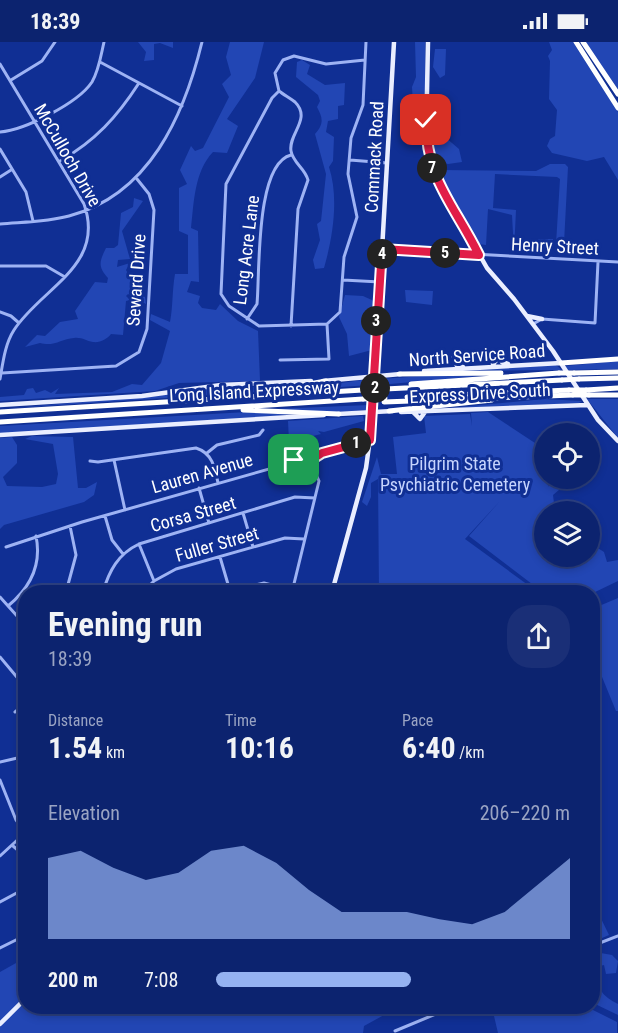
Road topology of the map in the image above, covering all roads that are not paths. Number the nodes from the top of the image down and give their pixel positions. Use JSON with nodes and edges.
{"nodes":[{"id":1,"x":55,"y":42,"type":"edge"},
{"id":2,"x":104,"y":42,"type":"edge"},
{"id":3,"x":202,"y":42,"type":"edge"},
{"id":4,"x":366,"y":42,"type":"edge"},
{"id":5,"x":394,"y":42,"type":"edge"},
{"id":6,"x":428,"y":42,"type":"edge"},
{"id":7,"x":576,"y":42,"type":"edge"},
{"id":8,"x":583,"y":42,"type":"edge"},
{"id":9,"x":365,"y":60,"type":"junction"},
{"id":10,"x":100,"y":62,"type":"junction"},
{"id":11,"x":0,"y":64,"type":"edge"},
{"id":12,"x":11,"y":80,"type":"junction"},
{"id":13,"x":139,"y":83,"type":"junction"},
{"id":14,"x":279,"y":91,"type":"junction"},
{"id":15,"x":618,"y":94,"type":"edge"},
{"id":16,"x":182,"y":106,"type":"junction"},
{"id":17,"x":618,"y":108,"type":"edge"},
{"id":18,"x":34,"y":121,"type":"junction"},
{"id":19,"x":0,"y":132,"type":"edge"},
{"id":20,"x":0,"y":149,"type":"edge"},
{"id":21,"x":291,"y":155,"type":"junction"},
{"id":22,"x":350,"y":160,"type":"junction"},
{"id":23,"x":60,"y":161,"type":"junction"},
{"id":24,"x":387,"y":163,"type":"junction"},
{"id":25,"x":12,"y":170,"type":"junction"},
{"id":26,"x":0,"y":177,"type":"edge"},
{"id":27,"x":137,"y":179,"type":"junction"},
{"id":28,"x":86,"y":210,"type":"junction"},
{"id":29,"x":33,"y":221,"type":"junction"},
{"id":30,"x":0,"y":224,"type":"edge"},
{"id":31,"x":382,"y":249,"type":"junction"},
{"id":32,"x":479,"y":255,"type":"junction"},
{"id":33,"x":597,"y":262,"type":"junction"},
{"id":34,"x":618,"y":262,"type":"edge"},
{"id":35,"x":0,"y":266,"type":"edge"},
{"id":36,"x":65,"y":277,"type":"junction"},
{"id":37,"x":342,"y":280,"type":"junction"},
{"id":38,"x":380,"y":282,"type":"junction"},
{"id":39,"x":0,"y":312,"type":"edge"},
{"id":40,"x":526,"y":316,"type":"junction"},
{"id":41,"x":247,"y":319,"type":"junction"},
{"id":42,"x":542,"y":319,"type":"junction"},
{"id":43,"x":19,"y":323,"type":"junction"},
{"id":44,"x":327,"y":324,"type":"junction"},
{"id":45,"x":533,"y":324,"type":"junction"},
{"id":46,"x":291,"y":326,"type":"junction"},
{"id":47,"x":554,"y":354,"type":"junction"},
{"id":48,"x":618,"y":359,"type":"edge"},
{"id":49,"x":280,"y":360,"type":"dead end"},
{"id":50,"x":561,"y":363,"type":"junction"},
{"id":51,"x":549,"y":364,"type":"junction"},
{"id":52,"x":375,"y":365,"type":"junction"},
{"id":53,"x":511,"y":365,"type":"junction"},
{"id":54,"x":483,"y":367,"type":"junction"},
{"id":55,"x":467,"y":368,"type":"junction"},
{"id":56,"x":443,"y":370,"type":"junction"},
{"id":57,"x":616,"y":372,"type":"edge"},
{"id":58,"x":1,"y":373,"type":"edge"},
{"id":59,"x":399,"y":374,"type":"junction"},
{"id":60,"x":388,"y":375,"type":"junction"},
{"id":61,"x":536,"y":375,"type":"junction"},
{"id":62,"x":375,"y":377,"type":"junction"},
{"id":63,"x":618,"y":378,"type":"edge"},
{"id":64,"x":0,"y":379,"type":"edge"},
{"id":65,"x":326,"y":381,"type":"junction"},
{"id":66,"x":385,"y":387,"type":"junction"},
{"id":67,"x":618,"y":388,"type":"edge"},
{"id":68,"x":571,"y":392,"type":"junction"},
{"id":69,"x":587,"y":392,"type":"junction"},
{"id":70,"x":617,"y":395,"type":"edge"},
{"id":71,"x":533,"y":396,"type":"junction"},
{"id":72,"x":238,"y":398,"type":"junction"},
{"id":73,"x":385,"y":400,"type":"junction"},
{"id":74,"x":0,"y":405,"type":"edge"},
{"id":75,"x":587,"y":405,"type":"junction"},
{"id":76,"x":220,"y":408,"type":"junction"},
{"id":77,"x":389,"y":411,"type":"junction"},
{"id":78,"x":0,"y":412,"type":"edge"},
{"id":79,"x":373,"y":412,"type":"junction"},
{"id":80,"x":339,"y":414,"type":"junction"},
{"id":81,"x":0,"y":422,"type":"edge"},
{"id":82,"x":263,"y":430,"type":"dead end"},
{"id":83,"x":0,"y":435,"type":"edge"},
{"id":84,"x":370,"y":440,"type":"junction"},
{"id":85,"x":618,"y":441,"type":"edge"},
{"id":86,"x":207,"y":453,"type":"junction"},
{"id":87,"x":114,"y":460,"type":"junction"},
{"id":88,"x":90,"y":461,"type":"dead end"},
{"id":89,"x":308,"y":462,"type":"junction"},
{"id":90,"x":218,"y":483,"type":"junction"},
{"id":91,"x":199,"y":488,"type":"junction"},
{"id":92,"x":315,"y":498,"type":"junction"},
{"id":93,"x":125,"y":510,"type":"junction"},
{"id":94,"x":243,"y":513,"type":"junction"},
{"id":95,"x":105,"y":516,"type":"junction"},
{"id":96,"x":209,"y":523,"type":"junction"},
{"id":97,"x":70,"y":526,"type":"junction"},
{"id":98,"x":36,"y":536,"type":"junction"},
{"id":99,"x":304,"y":539,"type":"junction"},
{"id":100,"x":139,"y":544,"type":"junction"},
{"id":101,"x":6,"y":547,"type":"dead end"},
{"id":102,"x":253,"y":547,"type":"junction"},
{"id":103,"x":123,"y":554,"type":"junction"},
{"id":104,"x":220,"y":557,"type":"junction"},
{"id":105,"x":154,"y":580,"type":"junction"},
{"id":106,"x":28,"y":585,"type":"edge"},
{"id":107,"x":68,"y":585,"type":"edge"},
{"id":108,"x":105,"y":585,"type":"edge"},
{"id":109,"x":149,"y":585,"type":"edge"},
{"id":110,"x":226,"y":585,"type":"edge"},
{"id":111,"x":256,"y":585,"type":"edge"},
{"id":112,"x":271,"y":585,"type":"edge"},
{"id":113,"x":293,"y":585,"type":"edge"},
{"id":114,"x":334,"y":585,"type":"edge"},
{"id":115,"x":0,"y":597,"type":"edge"},
{"id":116,"x":18,"y":598,"type":"edge"},
{"id":117,"x":8,"y":606,"type":"junction"},
{"id":118,"x":18,"y":617,"type":"edge"},
{"id":119,"x":0,"y":657,"type":"edge"},
{"id":120,"x":2,"y":663,"type":"edge"},
{"id":121,"x":18,"y":680,"type":"edge"},
{"id":122,"x":18,"y":710,"type":"edge"},
{"id":123,"x":15,"y":712,"type":"dead end"},
{"id":124,"x":18,"y":758,"type":"edge"},
{"id":125,"x":0,"y":762,"type":"edge"},
{"id":126,"x":0,"y":780,"type":"edge"},
{"id":127,"x":18,"y":823,"type":"edge"},
{"id":128,"x":18,"y":841,"type":"edge"},
{"id":129,"x":14,"y":846,"type":"junction"},
{"id":130,"x":18,"y":850,"type":"edge"},
{"id":131,"x":0,"y":856,"type":"edge"},
{"id":132,"x":18,"y":892,"type":"edge"},
{"id":133,"x":0,"y":902,"type":"edge"},
{"id":134,"x":618,"y":936,"type":"edge"},
{"id":135,"x":18,"y":939,"type":"edge"},
{"id":136,"x":600,"y":943,"type":"edge"},
{"id":137,"x":0,"y":948,"type":"edge"},
{"id":138,"x":18,"y":1007,"type":"edge"},
{"id":139,"x":435,"y":1014,"type":"edge"},
{"id":140,"x":0,"y":1024,"type":"edge"},
{"id":141,"x":395,"y":1031,"type":"dead end"}],
"edges":[{"from":1,"to":12,"type":"street"},
{"from":2,"to":10,"type":"street"},
{"from":3,"to":16,"type":"street"},
{"from":4,"to":9,"type":"street"},
{"from":5,"to":24,"type":"main road","name":"Commack Road"},
{"from":6,"to":32,"type":"main road"},
{"from":7,"to":17,"type":"highway"},
{"from":8,"to":15,"type":"highway"},
{"from":9,"to":14,"type":"street"},
{"from":9,"to":22,"type":"street"},
{"from":10,"to":13,"type":"street"},
{"from":10,"to":18,"type":"street"},
{"from":11,"to":12,"type":"street","name":"McCulloch Drive"},
{"from":12,"to":18,"type":"street","name":"McCulloch Drive"},
{"from":13,"to":16,"type":"street"},
{"from":13,"to":23,"type":"street"},
{"from":14,"to":21,"type":"street"},
{"from":14,"to":41,"type":"street"},
{"from":16,"to":27,"type":"street"},
{"from":18,"to":19,"type":"street"},
{"from":18,"to":23,"type":"street","name":"McCulloch Drive"},
{"from":20,"to":25,"type":"street"},
{"from":21,"to":41,"type":"street","name":"Long Acre Lane"},
{"from":21,"to":46,"type":"street"},
{"from":22,"to":24,"type":"street"},
{"from":22,"to":37,"type":"street"},
{"from":23,"to":28,"type":"street","name":"McCulloch Drive"},
{"from":24,"to":31,"type":"main road","name":"Commack Road"},
{"from":25,"to":26,"type":"street"},
{"from":25,"to":29,"type":"street"},
{"from":27,"to":28,"type":"street"},
{"from":27,"to":58,"type":"street","name":"Seward Drive"},
{"from":28,"to":29,"type":"street"},
{"from":28,"to":36,"type":"street","name":"McCulloch Drive"},
{"from":29,"to":30,"type":"street"},
{"from":31,"to":32,"type":"street","name":"Henry Street"},
{"from":31,"to":38,"type":"main road","name":"Commack Road"},
{"from":32,"to":33,"type":"street","name":"Henry Street"},
{"from":32,"to":40,"type":"main road"},
{"from":33,"to":34,"type":"street","name":"Henry Street"},
{"from":33,"to":42,"type":"street"},
{"from":35,"to":36,"type":"street"},
{"from":36,"to":43,"type":"street","name":"McCulloch Drive"},
{"from":37,"to":38,"type":"street"},
{"from":37,"to":44,"type":"street"},
{"from":38,"to":52,"type":"main road","name":"Commack Road"},
{"from":39,"to":43,"type":"street"},
{"from":40,"to":42,"type":"main road"},
{"from":40,"to":45,"type":"main road"},
{"from":41,"to":46,"type":"street"},
{"from":42,"to":45,"type":"street"},
{"from":43,"to":58,"type":"street","name":"McCulloch Drive"},
{"from":44,"to":46,"type":"street"},
{"from":44,"to":49,"type":"street"},
{"from":45,"to":47,"type":"main road"},
{"from":47,"to":50,"type":"main road"},
{"from":47,"to":51,"type":"main road"},
{"from":48,"to":50,"type":"highway"},
{"from":50,"to":51,"type":"main road","name":"North Service Road"},
{"from":50,"to":75,"type":"main road"},
{"from":51,"to":53,"type":"main road","name":"North Service Road"},
{"from":52,"to":60,"type":"main road"},
{"from":52,"to":62,"type":"main road","name":"Commack Road"},
{"from":53,"to":54,"type":"main road","name":"North Service Road"},
{"from":53,"to":54,"type":"main road"},
{"from":54,"to":55,"type":"main road","name":"North Service Road"},
{"from":55,"to":56,"type":"main road","name":"North Service Road"},
{"from":55,"to":56,"type":"main road"},
{"from":56,"to":59,"type":"main road","name":"North Service Road"},
{"from":57,"to":61,"type":"highway","bridge":true},
{"from":58,"to":64,"type":"street","name":"McCulloch Drive"},
{"from":59,"to":60,"type":"main road","name":"North Service Road"},
{"from":59,"to":61,"type":"highway"},
{"from":60,"to":62,"type":"main road","name":"North Service Road"},
{"from":61,"to":66,"type":"highway"},
{"from":62,"to":65,"type":"main road","name":"North Service Road"},
{"from":62,"to":79,"type":"main road","name":"Commack Road"},
{"from":63,"to":66,"type":"highway","bridge":true},
{"from":65,"to":72,"type":"highway"},
{"from":65,"to":74,"type":"main road","name":"North Service Road"},
{"from":66,"to":72,"type":"highway","name":"Long Island Expressway","bridge":true},
{"from":67,"to":69,"type":"highway","name":"Long Island Expressway"},
{"from":68,"to":69,"type":"highway","name":"Long Island Expressway","bridge":true},
{"from":68,"to":71,"type":"highway","name":"Express Drive South"},
{"from":68,"to":73,"type":"highway","name":"Long Island Expressway"},
{"from":69,"to":70,"type":"highway"},
{"from":71,"to":73,"type":"highway"},
{"from":71,"to":77,"type":"highway"},
{"from":72,"to":78,"type":"highway","name":"Long Island Expressway"},
{"from":73,"to":76,"type":"highway","name":"Long Island Expressway","bridge":true},
{"from":75,"to":77,"type":"main road","name":"Express Drive South"},
{"from":75,"to":85,"type":"main road"},
{"from":76,"to":80,"type":"highway"},
{"from":76,"to":81,"type":"highway","name":"Long Island Expressway"},
{"from":77,"to":79,"type":"main road","name":"Express Drive South"},
{"from":79,"to":80,"type":"main road","name":"Express Drive South"},
{"from":79,"to":84,"type":"main road","name":"Commack Road"},
{"from":80,"to":83,"type":"main road","name":"Express Drive South"},
{"from":82,"to":86,"type":"street"},
{"from":84,"to":89,"type":"street","name":"Lauren Avenue"},
{"from":84,"to":114,"type":"main road","name":"Commack Road"},
{"from":86,"to":87,"type":"street"},
{"from":86,"to":90,"type":"street"},
{"from":87,"to":88,"type":"street"},
{"from":87,"to":93,"type":"street"},
{"from":89,"to":90,"type":"street","name":"Lauren Avenue"},
{"from":89,"to":92,"type":"street"},
{"from":90,"to":91,"type":"street","name":"Lauren Avenue"},
{"from":91,"to":93,"type":"street","name":"Lauren Avenue"},
{"from":91,"to":96,"type":"street"},
{"from":92,"to":94,"type":"street","name":"Corsa Street"},
{"from":92,"to":99,"type":"street"},
{"from":93,"to":95,"type":"street","name":"Lauren Avenue"},
{"from":94,"to":96,"type":"street","name":"Corsa Street"},
{"from":94,"to":102,"type":"street"},
{"from":95,"to":97,"type":"street","name":"Lauren Avenue"},
{"from":95,"to":103,"type":"street"},
{"from":96,"to":100,"type":"street","name":"Corsa Street"},
{"from":97,"to":98,"type":"street","name":"Lauren Avenue"},
{"from":97,"to":107,"type":"street"},
{"from":98,"to":101,"type":"street","name":"Lauren Avenue"},
{"from":98,"to":106,"type":"street"},
{"from":99,"to":102,"type":"street","name":"Fuller Street"},
{"from":99,"to":113,"type":"street"},
{"from":100,"to":103,"type":"street","name":"Corsa Street"},
{"from":100,"to":105,"type":"street"},
{"from":102,"to":104,"type":"street","name":"Fuller Street"},
{"from":103,"to":108,"type":"street","name":"Corsa Street"},
{"from":104,"to":105,"type":"street","name":"Fuller Street"},
{"from":104,"to":110,"type":"street"},
{"from":105,"to":109,"type":"street","name":"Fuller Street"},
{"from":111,"to":112,"type":"street"},
{"from":115,"to":117,"type":"street"},
{"from":116,"to":117,"type":"street"},
{"from":117,"to":118,"type":"street"},
{"from":119,"to":120,"type":"street"},
{"from":120,"to":121,"type":"street"},
{"from":122,"to":123,"type":"street"},
{"from":124,"to":125,"type":"street"},
{"from":126,"to":127,"type":"street"},
{"from":128,"to":129,"type":"street"},
{"from":129,"to":130,"type":"street"},
{"from":129,"to":131,"type":"street"},
{"from":132,"to":133,"type":"street"},
{"from":134,"to":136,"type":"street"},
{"from":135,"to":137,"type":"street"},
{"from":138,"to":140,"type":"main road"},
{"from":139,"to":141,"type":"street"}]}
